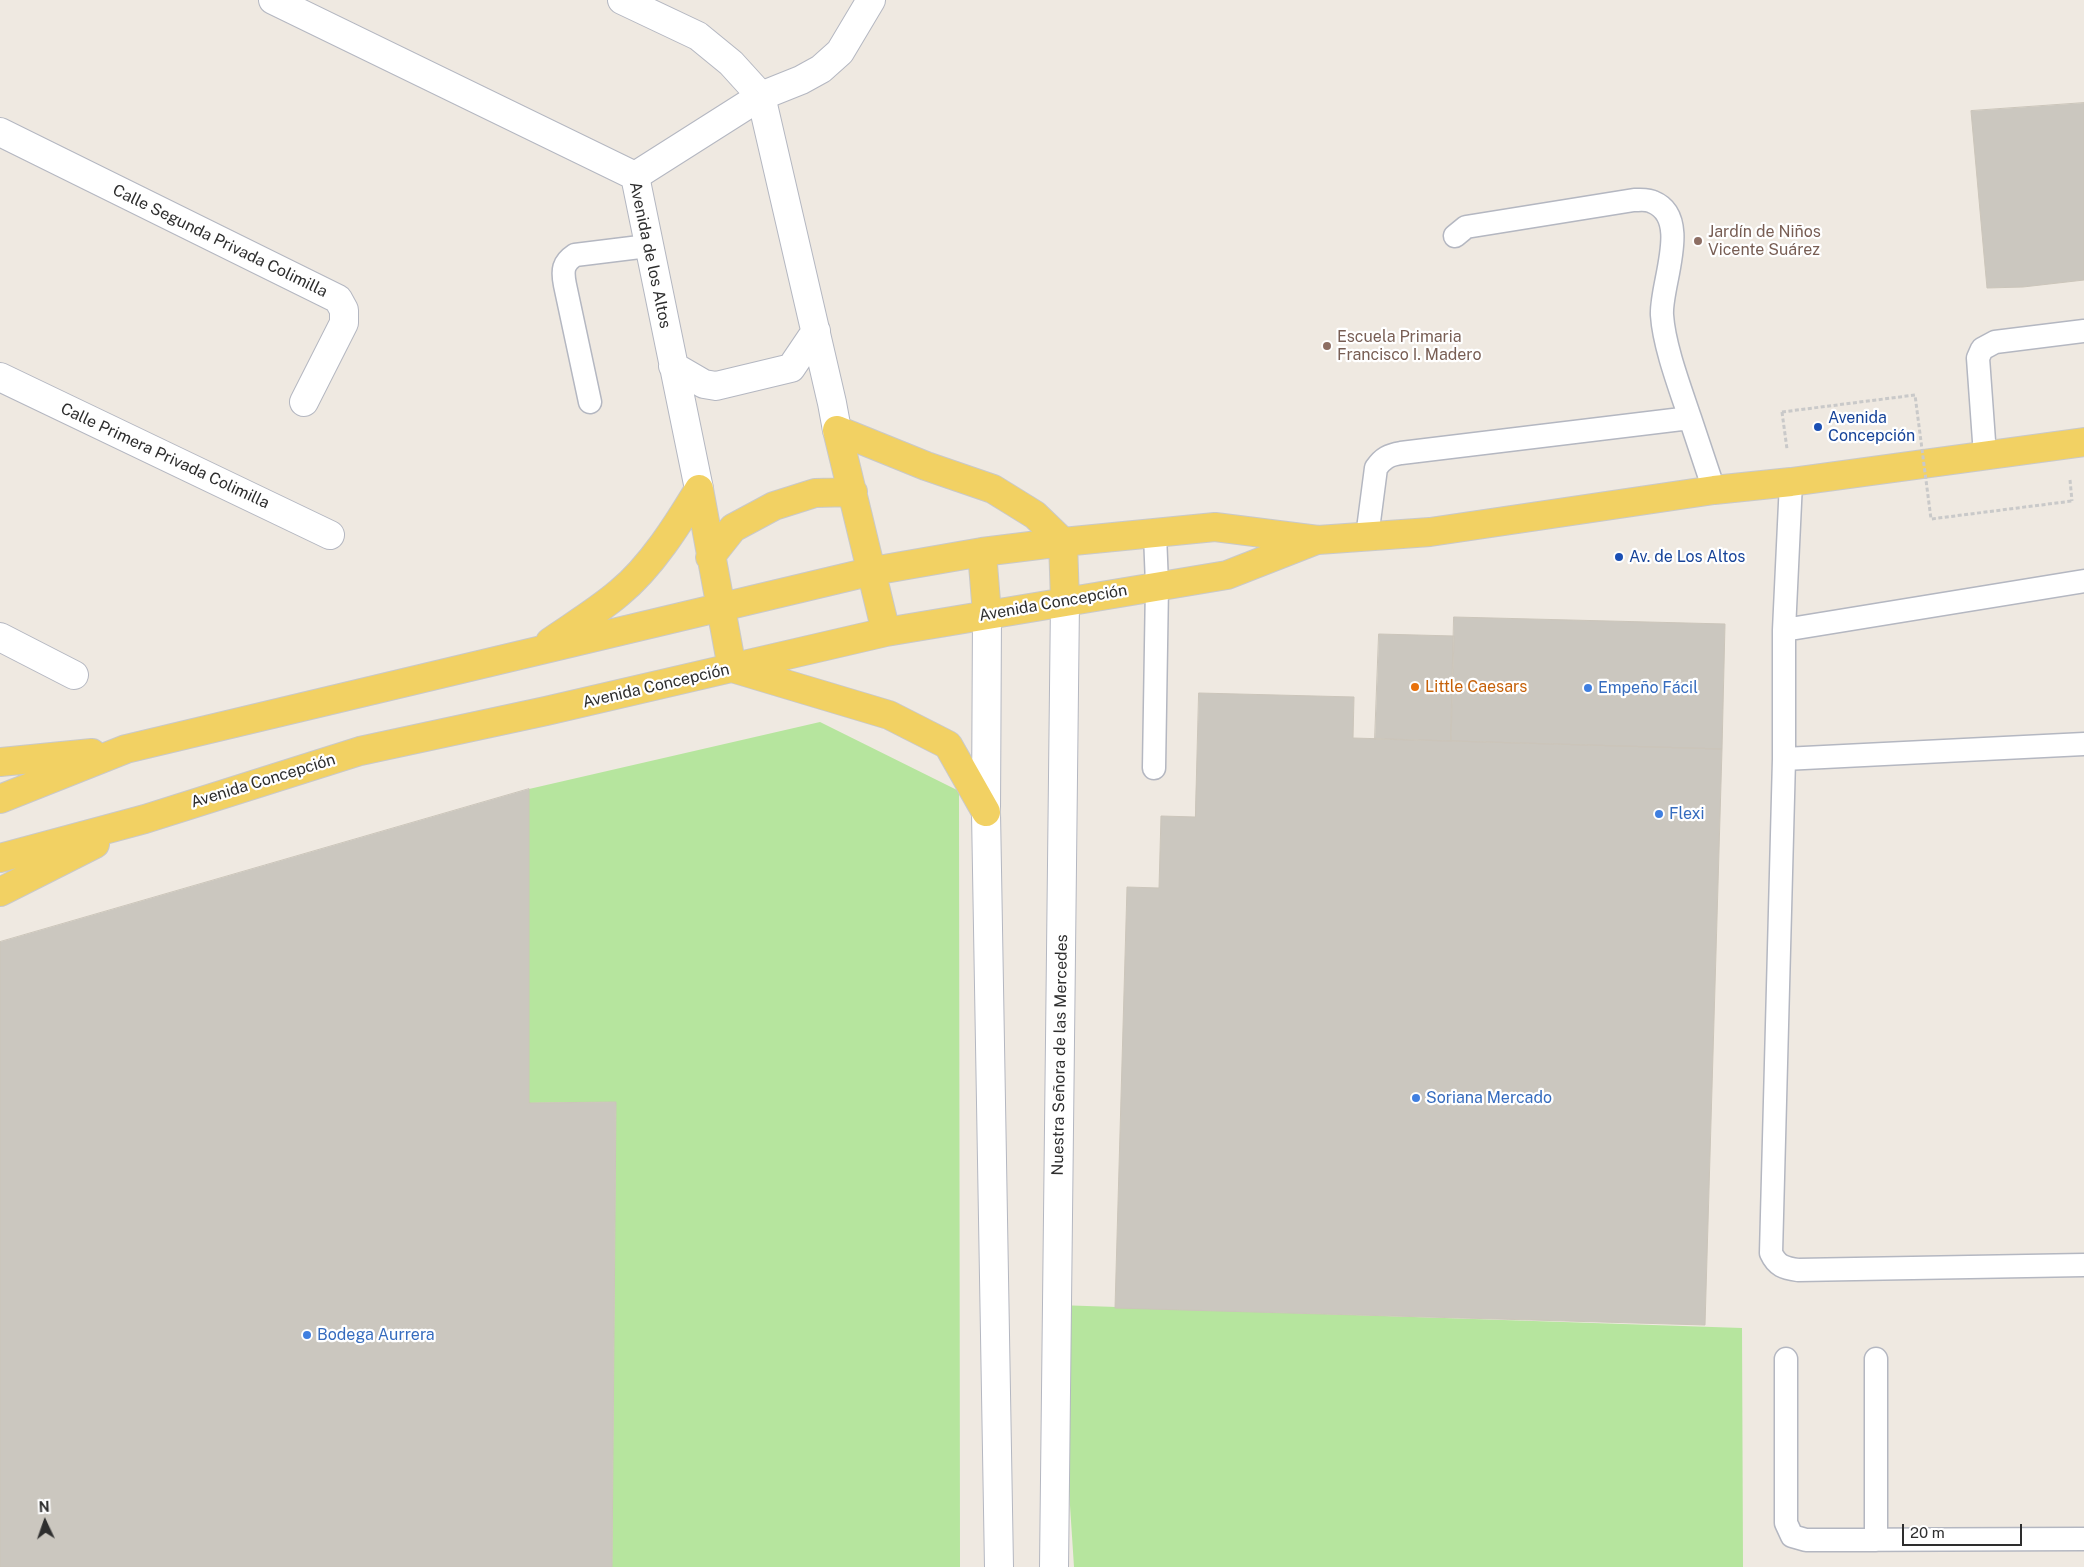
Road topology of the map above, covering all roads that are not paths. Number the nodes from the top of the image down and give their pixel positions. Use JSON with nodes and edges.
{"nodes":[{"id":1,"x":273,"y":0,"type":"edge"},
{"id":2,"x":622,"y":0,"type":"edge"},
{"id":3,"x":870,"y":0,"type":"edge"},
{"id":4,"x":761,"y":96,"type":"junction"},
{"id":5,"x":0,"y":132,"type":"edge"},
{"id":6,"x":635,"y":176,"type":"junction"},
{"id":7,"x":1455,"y":236,"type":"dead end"},
{"id":8,"x":648,"y":246,"type":"junction"},
{"id":9,"x":816,"y":331,"type":"junction"},
{"id":10,"x":2084,"y":331,"type":"edge"},
{"id":11,"x":674,"y":366,"type":"junction"},
{"id":12,"x":0,"y":377,"type":"edge"},
{"id":13,"x":304,"y":402,"type":"dead end"},
{"id":14,"x":590,"y":402,"type":"dead end"},
{"id":15,"x":1690,"y":418,"type":"junction"},
{"id":16,"x":837,"y":430,"type":"junction"},
{"id":17,"x":2084,"y":442,"type":"edge"},
{"id":18,"x":1985,"y":455,"type":"junction"},
{"id":19,"x":1791,"y":482,"type":"junction"},
{"id":20,"x":699,"y":490,"type":"junction"},
{"id":21,"x":1714,"y":490,"type":"junction"},
{"id":22,"x":853,"y":492,"type":"junction"},
{"id":23,"x":1154,"y":534,"type":"junction"},
{"id":24,"x":330,"y":535,"type":"dead end"},
{"id":25,"x":1367,"y":537,"type":"junction"},
{"id":26,"x":1318,"y":540,"type":"junction"},
{"id":27,"x":1063,"y":542,"type":"junction"},
{"id":28,"x":982,"y":552,"type":"junction"},
{"id":29,"x":710,"y":557,"type":"junction"},
{"id":30,"x":872,"y":571,"type":"junction"},
{"id":31,"x":2084,"y":581,"type":"edge"},
{"id":32,"x":1157,"y":585,"type":"junction"},
{"id":33,"x":1066,"y":601,"type":"junction"},
{"id":34,"x":720,"y":607,"type":"junction"},
{"id":35,"x":987,"y":614,"type":"junction"},
{"id":36,"x":1784,"y":630,"type":"junction"},
{"id":37,"x":886,"y":632,"type":"junction"},
{"id":38,"x":0,"y":637,"type":"edge"},
{"id":39,"x":538,"y":650,"type":"junction"},
{"id":40,"x":732,"y":668,"type":"junction"},
{"id":41,"x":74,"y":675,"type":"dead end"},
{"id":42,"x":2084,"y":744,"type":"edge"},
{"id":43,"x":126,"y":749,"type":"junction"},
{"id":44,"x":1784,"y":759,"type":"junction"},
{"id":45,"x":0,"y":762,"type":"edge"},
{"id":46,"x":1154,"y":768,"type":"dead end"},
{"id":47,"x":0,"y":798,"type":"edge"},
{"id":48,"x":986,"y":812,"type":"junction"},
{"id":49,"x":145,"y":819,"type":"junction"},
{"id":50,"x":0,"y":858,"type":"edge"},
{"id":51,"x":0,"y":892,"type":"edge"},
{"id":52,"x":2084,"y":1265,"type":"edge"},
{"id":53,"x":1786,"y":1359,"type":"dead end"},
{"id":54,"x":1876,"y":1359,"type":"dead end"},
{"id":55,"x":2084,"y":1539,"type":"edge"},
{"id":56,"x":1876,"y":1540,"type":"junction"},
{"id":57,"x":999,"y":1567,"type":"edge"},
{"id":58,"x":1054,"y":1567,"type":"edge"}],
"edges":[{"from":1,"to":6,"type":"street","name":"Avenida de los Altos"},
{"from":2,"to":4,"type":"street"},
{"from":3,"to":4,"type":"street"},
{"from":4,"to":6,"type":"street"},
{"from":4,"to":9,"type":"street"},
{"from":5,"to":13,"type":"street","name":"Calle Segunda Privada Colimilla"},
{"from":6,"to":8,"type":"street","name":"Avenida de los Altos"},
{"from":7,"to":15,"type":"lane"},
{"from":8,"to":11,"type":"street","name":"Avenida de los Altos"},
{"from":8,"to":14,"type":"lane"},
{"from":9,"to":11,"type":"street"},
{"from":9,"to":16,"type":"street"},
{"from":10,"to":18,"type":"lane"},
{"from":11,"to":20,"type":"street","name":"Avenida de los Altos"},
{"from":12,"to":24,"type":"street","name":"Calle Primera Privada Colimilla"},
{"from":15,"to":21,"type":"lane"},
{"from":15,"to":25,"type":"lane"},
{"from":16,"to":22,"type":"main road"},
{"from":16,"to":27,"type":"main road"},
{"from":17,"to":18,"type":"main road","name":"Avenida Concepción"},
{"from":18,"to":19,"type":"main road","name":"Avenida Concepción"},
{"from":19,"to":21,"type":"main road","name":"Avenida Concepción"},
{"from":19,"to":36,"type":"lane"},
{"from":20,"to":29,"type":"main road","name":"Avenida de los Altos"},
{"from":20,"to":39,"type":"main road"},
{"from":21,"to":25,"type":"main road","name":"Avenida Concepción"},
{"from":22,"to":29,"type":"main road"},
{"from":22,"to":30,"type":"main road"},
{"from":23,"to":26,"type":"main road","name":"Avenida Concepción"},
{"from":23,"to":27,"type":"main road","name":"Avenida Concepción"},
{"from":23,"to":32,"type":"lane"},
{"from":25,"to":26,"type":"main road","name":"Avenida Concepción"},
{"from":26,"to":32,"type":"main road","name":"Avenida Concepción"},
{"from":27,"to":28,"type":"main road","name":"Avenida Concepción"},
{"from":27,"to":33,"type":"main road","name":"Nuestra Señora de las Mercedes"},
{"from":28,"to":30,"type":"main road","name":"Avenida Concepción"},
{"from":28,"to":35,"type":"main road"},
{"from":29,"to":34,"type":"main road","name":"Avenida de los Altos"},
{"from":30,"to":34,"type":"main road","name":"Avenida Concepción"},
{"from":30,"to":37,"type":"main road"},
{"from":31,"to":36,"type":"lane"},
{"from":32,"to":33,"type":"main road","name":"Avenida Concepción"},
{"from":32,"to":46,"type":"lane"},
{"from":33,"to":35,"type":"main road","name":"Avenida Concepción"},
{"from":33,"to":58,"type":"street","name":"Nuestra Señora de las Mercedes"},
{"from":34,"to":39,"type":"main road","name":"Avenida Concepción"},
{"from":34,"to":40,"type":"main road","name":"Avenida de los Altos"},
{"from":35,"to":37,"type":"main road","name":"Avenida Concepción"},
{"from":35,"to":48,"type":"street"},
{"from":36,"to":44,"type":"lane"},
{"from":37,"to":40,"type":"main road","name":"Avenida Concepción"},
{"from":38,"to":41,"type":"street"},
{"from":39,"to":43,"type":"main road","name":"Avenida Concepción"},
{"from":40,"to":48,"type":"main road"},
{"from":40,"to":49,"type":"main road","name":"Avenida Concepción"},
{"from":42,"to":44,"type":"lane"},
{"from":43,"to":45,"type":"main road"},
{"from":43,"to":47,"type":"main road","name":"Avenida Concepción"},
{"from":44,"to":52,"type":"lane"},
{"from":48,"to":57,"type":"street"},
{"from":49,"to":50,"type":"main road","name":"Avenida Concepción"},
{"from":49,"to":51,"type":"main road"},
{"from":53,"to":56,"type":"lane"},
{"from":54,"to":56,"type":"lane"},
{"from":55,"to":56,"type":"lane"}]}
